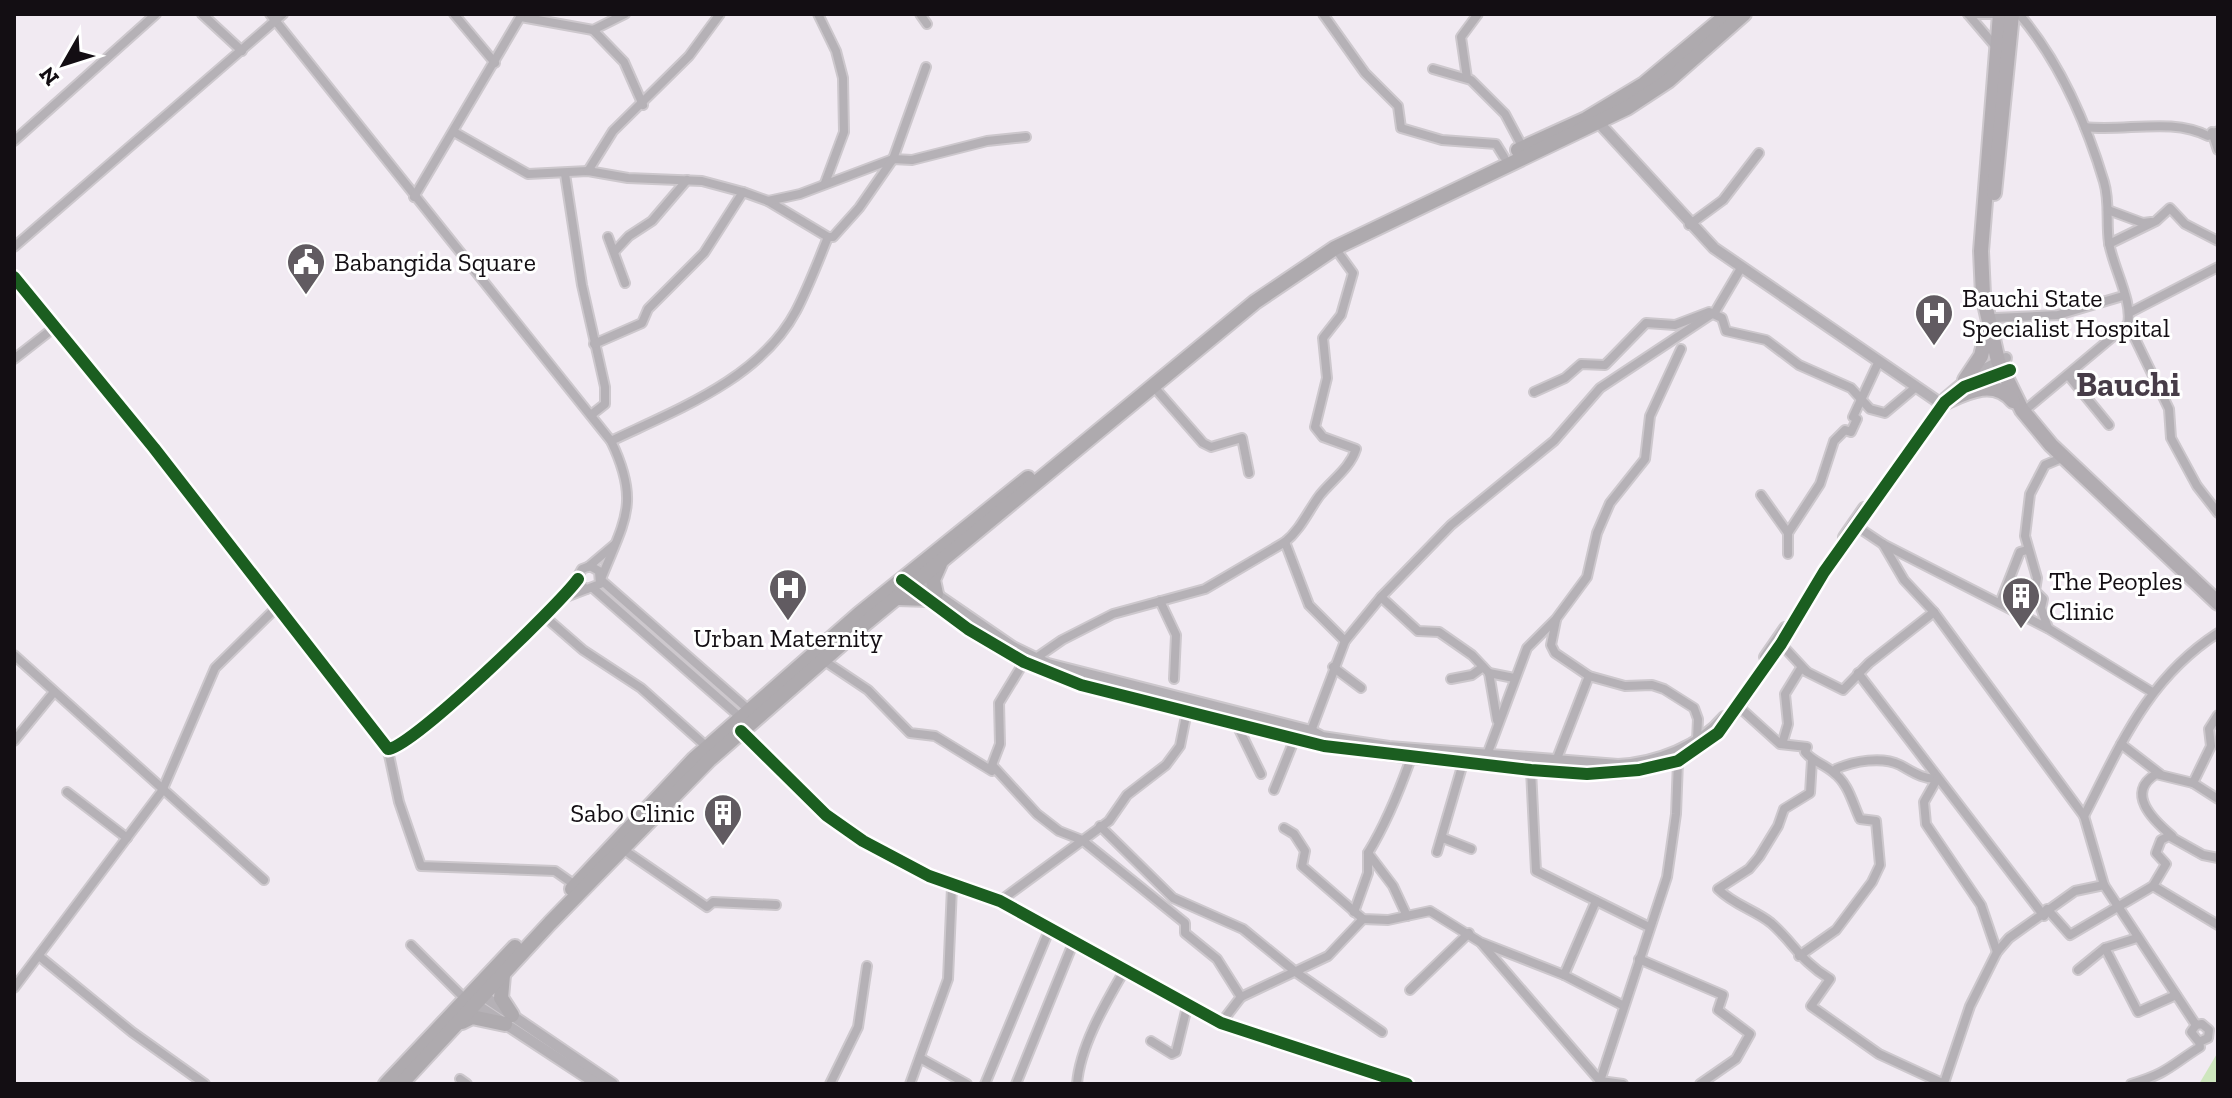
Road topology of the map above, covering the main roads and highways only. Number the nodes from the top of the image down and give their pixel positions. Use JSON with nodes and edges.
{"nodes":[{"id":1,"x":1728,"y":14,"type":"edge"},
{"id":2,"x":1744,"y":14,"type":"edge"},
{"id":3,"x":1998,"y":14,"type":"edge"},
{"id":4,"x":2012,"y":14,"type":"edge"},
{"id":5,"x":1991,"y":321,"type":"junction"},
{"id":6,"x":1965,"y":380,"type":"road end"},
{"id":7,"x":1942,"y":402,"type":"road end"},
{"id":8,"x":2028,"y":410,"type":"junction"},
{"id":9,"x":940,"y":563,"type":"junction"},
{"id":10,"x":910,"y":581,"type":"junction"},
{"id":11,"x":2218,"y":590,"type":"edge"},
{"id":12,"x":897,"y":598,"type":"junction"},
{"id":13,"x":2218,"y":603,"type":"edge"},
{"id":14,"x":743,"y":719,"type":"junction"},
{"id":15,"x":503,"y":974,"type":"junction"},
{"id":16,"x":473,"y":997,"type":"junction"},
{"id":17,"x":458,"y":1024,"type":"junction"},
{"id":18,"x":386,"y":1084,"type":"edge"},
{"id":19,"x":401,"y":1084,"type":"edge"}],
"edges":[{"from":1,"to":10,"type":"main road"},
{"from":2,"to":9,"type":"main road"},
{"from":3,"to":5,"type":"highway"},
{"from":4,"to":5,"type":"highway"},
{"from":5,"to":6,"type":"highway"},
{"from":5,"to":8,"type":"highway"},
{"from":7,"to":8,"type":"highway"},
{"from":8,"to":11,"type":"highway"},
{"from":8,"to":13,"type":"highway"},
{"from":9,"to":10,"type":"main road"},
{"from":9,"to":12,"type":"main road"},
{"from":10,"to":12,"type":"main road"},
{"from":10,"to":14,"type":"main road"},
{"from":12,"to":14,"type":"main road"},
{"from":14,"to":15,"type":"main road"},
{"from":14,"to":16,"type":"main road"},
{"from":15,"to":16,"type":"main road"},
{"from":15,"to":17,"type":"main road"},
{"from":16,"to":17,"type":"main road"},
{"from":16,"to":18,"type":"main road"},
{"from":17,"to":19,"type":"main road"}]}
